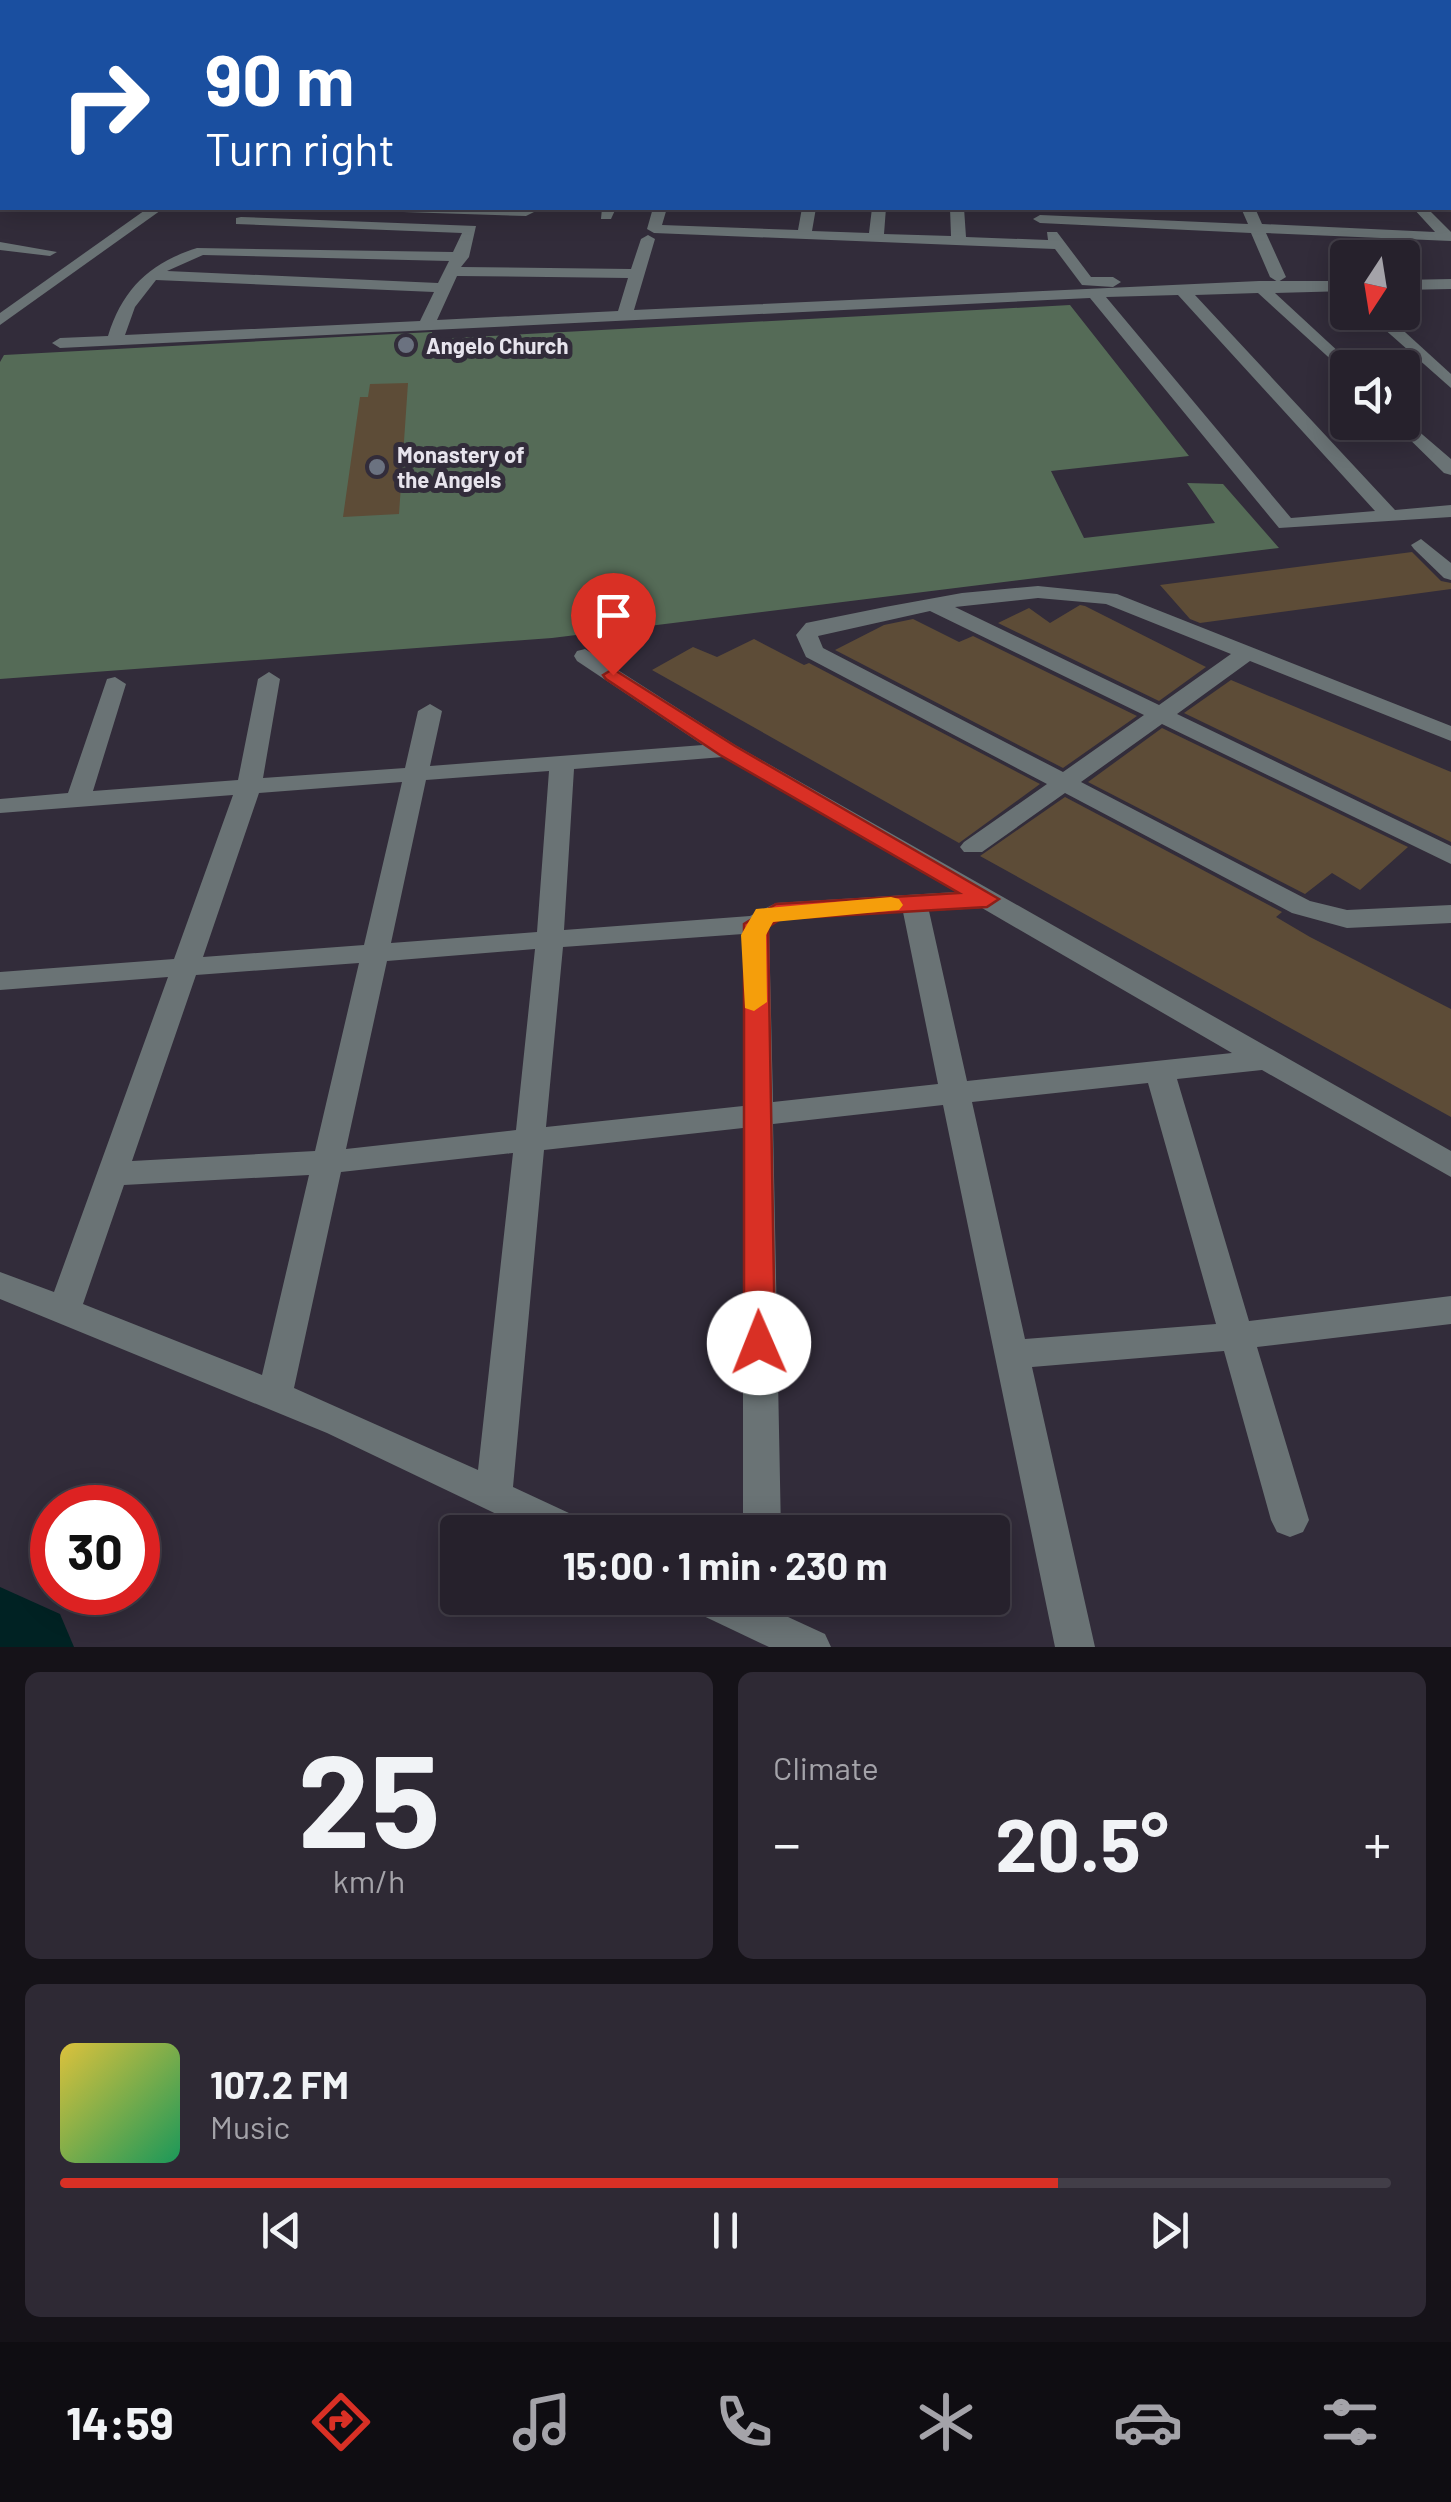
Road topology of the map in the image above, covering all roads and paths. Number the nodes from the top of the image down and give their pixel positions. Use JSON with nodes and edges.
{"nodes":[{"id":1,"x":154,"y":210,"type":"edge"},
{"id":2,"x":495,"y":210,"type":"edge"},
{"id":3,"x":530,"y":210,"type":"edge"},
{"id":4,"x":659,"y":210,"type":"edge"},
{"id":5,"x":809,"y":210,"type":"edge"},
{"id":6,"x":880,"y":210,"type":"edge"},
{"id":7,"x":957,"y":210,"type":"edge"},
{"id":8,"x":1144,"y":210,"type":"edge"},
{"id":9,"x":1249,"y":210,"type":"edge"},
{"id":10,"x":1422,"y":210,"type":"edge"},
{"id":11,"x":1039,"y":213,"type":"edge"},
{"id":12,"x":241,"y":221,"type":"dead end"},
{"id":13,"x":1148,"y":225,"type":"junction"},
{"id":14,"x":1258,"y":232,"type":"junction"},
{"id":15,"x":804,"y":235,"type":"junction"},
{"id":16,"x":1449,"y":237,"type":"edge"},
{"id":17,"x":876,"y":238,"type":"junction"},
{"id":18,"x":648,"y":239,"type":"dead end"},
{"id":19,"x":959,"y":241,"type":"junction"},
{"id":20,"x":1060,"y":245,"type":"junction"},
{"id":21,"x":0,"y":246,"type":"edge"},
{"id":22,"x":18,"y":248,"type":"junction"},
{"id":23,"x":50,"y":252,"type":"dead end"},
{"id":24,"x":0,"y":262,"type":"edge"},
{"id":25,"x":458,"y":264,"type":"junction"},
{"id":26,"x":1451,"y":273,"type":"edge"},
{"id":27,"x":637,"y":274,"type":"junction"},
{"id":28,"x":1420,"y":274,"type":"edge"},
{"id":29,"x":153,"y":275,"type":"junction"},
{"id":30,"x":1278,"y":278,"type":"junction"},
{"id":31,"x":1330,"y":283,"type":"edge"},
{"id":32,"x":1330,"y":284,"type":"edge"},
{"id":33,"x":1451,"y":284,"type":"edge"},
{"id":34,"x":1420,"y":285,"type":"edge"},
{"id":35,"x":1259,"y":286,"type":"junction"},
{"id":36,"x":446,"y":288,"type":"junction"},
{"id":37,"x":1182,"y":290,"type":"junction"},
{"id":38,"x":1094,"y":292,"type":"junction"},
{"id":39,"x":624,"y":317,"type":"junction"},
{"id":40,"x":0,"y":320,"type":"edge"},
{"id":41,"x":426,"y":326,"type":"junction"},
{"id":42,"x":1394,"y":330,"type":"edge"},
{"id":43,"x":114,"y":340,"type":"junction"},
{"id":44,"x":60,"y":342,"type":"dead end"},
{"id":45,"x":1330,"y":353,"type":"edge"},
{"id":46,"x":1451,"y":383,"type":"edge"},
{"id":47,"x":1420,"y":439,"type":"edge"},
{"id":48,"x":1451,"y":469,"type":"edge"},
{"id":49,"x":1451,"y":511,"type":"edge"},
{"id":50,"x":1390,"y":516,"type":"junction"},
{"id":51,"x":1422,"y":545,"type":"dead end"},
{"id":52,"x":1451,"y":574,"type":"edge"},
{"id":53,"x":935,"y":605,"type":"junction"},
{"id":54,"x":1248,"y":653,"type":"junction"},
{"id":55,"x":585,"y":656,"type":"dead end"},
{"id":56,"x":269,"y":679,"type":"dead end"},
{"id":57,"x":116,"y":684,"type":"dead end"},
{"id":58,"x":430,"y":711,"type":"dead end"},
{"id":59,"x":1162,"y":715,"type":"junction"},
{"id":60,"x":1451,"y":734,"type":"edge"},
{"id":61,"x":727,"y":750,"type":"junction"},
{"id":62,"x":562,"y":764,"type":"junction"},
{"id":63,"x":416,"y":774,"type":"junction"},
{"id":64,"x":1066,"y":784,"type":"junction"},
{"id":65,"x":249,"y":786,"type":"junction"},
{"id":66,"x":78,"y":800,"type":"junction"},
{"id":67,"x":0,"y":806,"type":"edge"},
{"id":68,"x":973,"y":847,"type":"dead end"},
{"id":69,"x":1451,"y":856,"type":"edge"},
{"id":70,"x":987,"y":899,"type":"junction"},
{"id":71,"x":914,"y":903,"type":"junction"},
{"id":72,"x":1451,"y":914,"type":"edge"},
{"id":73,"x":756,"y":924,"type":"junction"},
{"id":74,"x":550,"y":939,"type":"junction"},
{"id":75,"x":376,"y":951,"type":"junction"},
{"id":76,"x":185,"y":968,"type":"junction"},
{"id":77,"x":0,"y":981,"type":"edge"},
{"id":78,"x":1268,"y":1059,"type":"junction"},
{"id":79,"x":1160,"y":1072,"type":"junction"},
{"id":80,"x":955,"y":1095,"type":"junction"},
{"id":81,"x":756,"y":1116,"type":"junction"},
{"id":82,"x":530,"y":1140,"type":"junction"},
{"id":83,"x":328,"y":1162,"type":"junction"},
{"id":84,"x":1451,"y":1165,"type":"edge"},
{"id":85,"x":112,"y":1174,"type":"junction"},
{"id":86,"x":0,"y":1285,"type":"edge"},
{"id":87,"x":1451,"y":1310,"type":"edge"},
{"id":88,"x":64,"y":1311,"type":"junction"},
{"id":89,"x":1237,"y":1336,"type":"junction"},
{"id":90,"x":1012,"y":1354,"type":"junction"},
{"id":91,"x":275,"y":1396,"type":"junction"},
{"id":92,"x":494,"y":1496,"type":"junction"},
{"id":93,"x":535,"y":1515,"type":"edge"},
{"id":94,"x":762,"y":1515,"type":"edge"},
{"id":95,"x":1290,"y":1520,"type":"dead end"},
{"id":96,"x":768,"y":1615,"type":"edge"},
{"id":97,"x":810,"y":1647,"type":"edge"},
{"id":98,"x":1075,"y":1647,"type":"edge"}],
"edges":[{"from":1,"to":40,"type":"street"},
{"from":2,"to":3,"type":"street"},
{"from":4,"to":15,"type":"street"},
{"from":5,"to":15,"type":"street"},
{"from":6,"to":17,"type":"street"},
{"from":7,"to":19,"type":"street"},
{"from":8,"to":13,"type":"street"},
{"from":9,"to":14,"type":"street"},
{"from":10,"to":16,"type":"street"},
{"from":11,"to":13,"type":"street"},
{"from":11,"to":20,"type":"street"},
{"from":12,"to":25,"type":"street"},
{"from":13,"to":14,"type":"street"},
{"from":14,"to":16,"type":"street"},
{"from":14,"to":30,"type":"street"},
{"from":15,"to":17,"type":"street"},
{"from":17,"to":19,"type":"street"},
{"from":18,"to":27,"type":"street"},
{"from":19,"to":20,"type":"street"},
{"from":20,"to":30,"type":"street"},
{"from":21,"to":22,"type":"street"},
{"from":22,"to":23,"type":"street"},
{"from":22,"to":24,"type":"street"},
{"from":25,"to":27,"type":"street"},
{"from":25,"to":29,"type":"street"},
{"from":25,"to":36,"type":"street"},
{"from":26,"to":28,"type":"street"},
{"from":27,"to":39,"type":"street"},
{"from":29,"to":36,"type":"street"},
{"from":29,"to":43,"type":"street"},
{"from":30,"to":31,"type":"street"},
{"from":32,"to":35,"type":"street"},
{"from":33,"to":34,"type":"street"},
{"from":35,"to":37,"type":"street"},
{"from":35,"to":45,"type":"street"},
{"from":36,"to":41,"type":"street"},
{"from":37,"to":38,"type":"street"},
{"from":37,"to":50,"type":"street"},
{"from":38,"to":39,"type":"street"},
{"from":38,"to":50,"type":"street"},
{"from":39,"to":41,"type":"street"},
{"from":41,"to":43,"type":"street"},
{"from":42,"to":46,"type":"street"},
{"from":43,"to":44,"type":"street"},
{"from":47,"to":48,"type":"street"},
{"from":49,"to":50,"type":"street"},
{"from":51,"to":52,"type":"street"},
{"from":53,"to":54,"type":"street"},
{"from":53,"to":59,"type":"street"},
{"from":53,"to":64,"type":"street"},
{"from":54,"to":59,"type":"street"},
{"from":54,"to":60,"type":"street"},
{"from":55,"to":61,"type":"street"},
{"from":56,"to":65,"type":"street"},
{"from":57,"to":66,"type":"street"},
{"from":58,"to":63,"type":"street"},
{"from":59,"to":64,"type":"street"},
{"from":59,"to":69,"type":"street"},
{"from":61,"to":62,"type":"street"},
{"from":61,"to":70,"type":"street"},
{"from":62,"to":63,"type":"street"},
{"from":62,"to":74,"type":"street"},
{"from":63,"to":65,"type":"street"},
{"from":63,"to":75,"type":"street"},
{"from":64,"to":68,"type":"street"},
{"from":64,"to":72,"type":"street"},
{"from":65,"to":66,"type":"street"},
{"from":65,"to":76,"type":"street"},
{"from":66,"to":67,"type":"street"},
{"from":70,"to":71,"type":"street"},
{"from":70,"to":78,"type":"street"},
{"from":71,"to":73,"type":"street"},
{"from":71,"to":80,"type":"street"},
{"from":73,"to":74,"type":"street"},
{"from":73,"to":81,"type":"street"},
{"from":74,"to":75,"type":"street"},
{"from":74,"to":82,"type":"street"},
{"from":75,"to":76,"type":"street"},
{"from":75,"to":83,"type":"street"},
{"from":76,"to":77,"type":"street"},
{"from":76,"to":85,"type":"street"},
{"from":78,"to":79,"type":"street"},
{"from":78,"to":84,"type":"street"},
{"from":79,"to":80,"type":"street"},
{"from":79,"to":89,"type":"street"},
{"from":80,"to":81,"type":"street"},
{"from":80,"to":90,"type":"street"},
{"from":81,"to":82,"type":"street"},
{"from":81,"to":94,"type":"street"},
{"from":82,"to":83,"type":"street"},
{"from":82,"to":92,"type":"street"},
{"from":83,"to":85,"type":"street"},
{"from":83,"to":91,"type":"street"},
{"from":85,"to":88,"type":"street"},
{"from":86,"to":88,"type":"street"},
{"from":87,"to":89,"type":"street"},
{"from":88,"to":91,"type":"street"},
{"from":89,"to":90,"type":"street"},
{"from":89,"to":95,"type":"street"},
{"from":90,"to":98,"type":"street"},
{"from":91,"to":92,"type":"street"},
{"from":92,"to":93,"type":"street"},
{"from":96,"to":97,"type":"street"}]}
